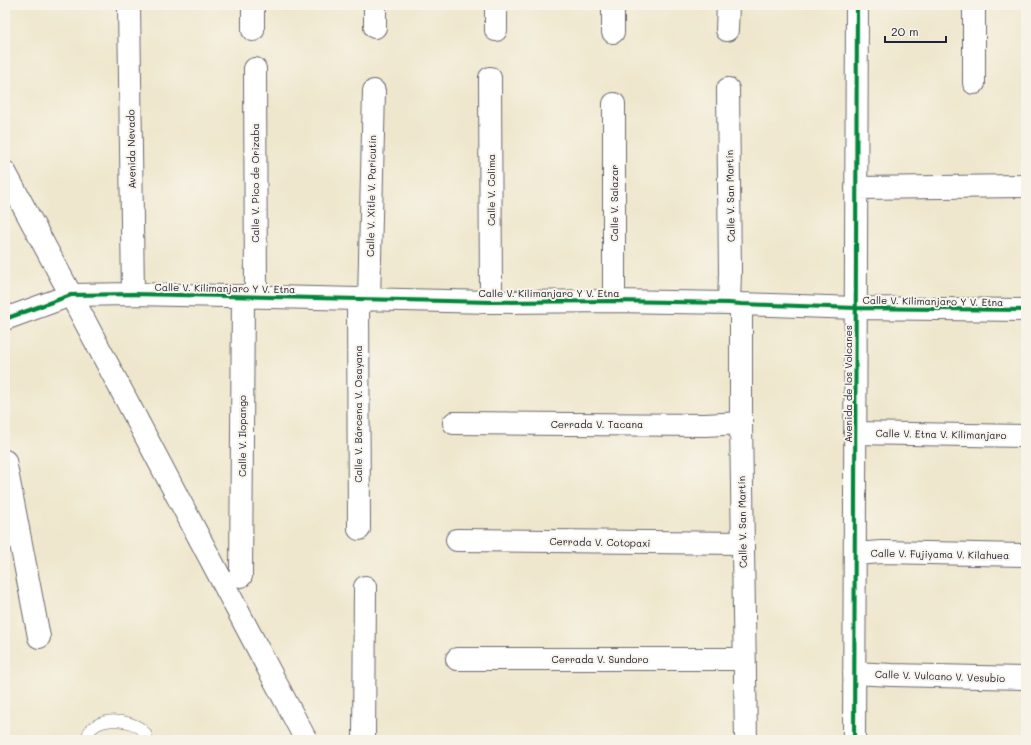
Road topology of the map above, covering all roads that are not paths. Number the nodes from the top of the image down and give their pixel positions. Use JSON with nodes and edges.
{"nodes":[{"id":1,"x":129,"y":5,"type":"edge"},
{"id":2,"x":253,"y":5,"type":"edge"},
{"id":3,"x":375,"y":5,"type":"edge"},
{"id":4,"x":496,"y":5,"type":"edge"},
{"id":5,"x":613,"y":5,"type":"edge"},
{"id":6,"x":728,"y":5,"type":"edge"},
{"id":7,"x":857,"y":5,"type":"edge"},
{"id":8,"x":974,"y":5,"type":"edge"},
{"id":9,"x":375,"y":27,"type":"dead end"},
{"id":10,"x":253,"y":30,"type":"dead end"},
{"id":11,"x":496,"y":30,"type":"dead end"},
{"id":12,"x":727,"y":30,"type":"dead end"},
{"id":13,"x":613,"y":32,"type":"dead end"},
{"id":14,"x":255,"y":69,"type":"dead end"},
{"id":15,"x":490,"y":78,"type":"dead end"},
{"id":16,"x":974,"y":83,"type":"dead end"},
{"id":17,"x":728,"y":89,"type":"dead end"},
{"id":18,"x":374,"y":91,"type":"dead end"},
{"id":19,"x":614,"y":104,"type":"dead end"},
{"id":20,"x":7,"y":181,"type":"edge"},
{"id":21,"x":1026,"y":186,"type":"edge"},
{"id":22,"x":856,"y":188,"type":"junction"},
{"id":23,"x":133,"y":294,"type":"junction"},
{"id":24,"x":71,"y":295,"type":"junction"},
{"id":25,"x":250,"y":296,"type":"junction"},
{"id":26,"x":363,"y":299,"type":"junction"},
{"id":27,"x":614,"y":301,"type":"junction"},
{"id":28,"x":491,"y":302,"type":"junction"},
{"id":29,"x":735,"y":304,"type":"junction"},
{"id":30,"x":856,"y":308,"type":"junction"},
{"id":31,"x":1026,"y":310,"type":"edge"},
{"id":32,"x":5,"y":319,"type":"edge"},
{"id":33,"x":454,"y":423,"type":"dead end"},
{"id":34,"x":741,"y":423,"type":"junction"},
{"id":35,"x":855,"y":433,"type":"junction"},
{"id":36,"x":1026,"y":436,"type":"edge"},
{"id":37,"x":5,"y":460,"type":"edge"},
{"id":38,"x":359,"y":529,"type":"dead end"},
{"id":39,"x":457,"y":540,"type":"dead end"},
{"id":40,"x":742,"y":543,"type":"junction"},
{"id":41,"x":855,"y":554,"type":"junction"},
{"id":42,"x":1026,"y":555,"type":"edge"},
{"id":43,"x":241,"y":576,"type":"dead end"},
{"id":44,"x":365,"y":587,"type":"dead end"},
{"id":45,"x":39,"y":637,"type":"dead end"},
{"id":46,"x":457,"y":659,"type":"dead end"},
{"id":47,"x":743,"y":659,"type":"junction"},
{"id":48,"x":854,"y":673,"type":"junction"},
{"id":49,"x":1026,"y":678,"type":"edge"},
{"id":50,"x":87,"y":740,"type":"edge"},
{"id":51,"x":148,"y":740,"type":"edge"},
{"id":52,"x":306,"y":740,"type":"edge"},
{"id":53,"x":364,"y":740,"type":"edge"},
{"id":54,"x":746,"y":740,"type":"edge"},
{"id":55,"x":854,"y":740,"type":"edge"}],
"edges":[{"from":1,"to":23,"type":"street","name":"Avenida Nevado"},
{"from":2,"to":10,"type":"street"},
{"from":3,"to":9,"type":"street"},
{"from":4,"to":11,"type":"street"},
{"from":5,"to":13,"type":"street"},
{"from":6,"to":12,"type":"street"},
{"from":7,"to":22,"type":"street","name":"Avenida de los Volcanes"},
{"from":8,"to":16,"type":"street"},
{"from":14,"to":25,"type":"street","name":"Calle V. Pico de Orizaba"},
{"from":15,"to":28,"type":"street","name":"Calle V. Colima"},
{"from":17,"to":29,"type":"street","name":"Calle V. San Martín"},
{"from":18,"to":26,"type":"street","name":"Calle V. Xitle V. Paricutín"},
{"from":19,"to":27,"type":"street","name":"Calle V. Salazar"},
{"from":20,"to":24,"type":"street"},
{"from":21,"to":22,"type":"street"},
{"from":22,"to":30,"type":"street","name":"Avenida de los Volcanes"},
{"from":23,"to":24,"type":"street","name":"Calle V. Kilimanjaro Y V. Etna"},
{"from":23,"to":25,"type":"street","name":"Calle V. Kilimanjaro Y V. Etna"},
{"from":24,"to":32,"type":"street","name":"Calle V. Kilimanjaro Y V. Etna"},
{"from":24,"to":52,"type":"street"},
{"from":25,"to":26,"type":"street","name":"Calle V. Kilimanjaro Y V. Etna"},
{"from":25,"to":43,"type":"street","name":"Calle V. Ilopango"},
{"from":26,"to":28,"type":"street","name":"Calle V. Kilimanjaro Y V. Etna"},
{"from":26,"to":38,"type":"street","name":"Calle V. Bárcena V. Osayana"},
{"from":27,"to":28,"type":"street","name":"Calle V. Kilimanjaro Y V. Etna"},
{"from":27,"to":29,"type":"street","name":"Calle V. Kilimanjaro Y V. Etna"},
{"from":29,"to":30,"type":"street","name":"Calle V. Kilimanjaro Y V. Etna"},
{"from":29,"to":34,"type":"street","name":"Calle V. San Martín"},
{"from":30,"to":31,"type":"street","name":"Calle V. Kilimanjaro Y V. Etna"},
{"from":30,"to":35,"type":"street","name":"Avenida de los Volcanes"},
{"from":33,"to":34,"type":"street","name":"Cerrada V. Tacana"},
{"from":34,"to":40,"type":"street","name":"Calle V. San Martín"},
{"from":35,"to":36,"type":"street","name":"Calle V. Etna V. Kilimanjaro"},
{"from":35,"to":41,"type":"street","name":"Avenida de los Volcanes"},
{"from":37,"to":45,"type":"street"},
{"from":39,"to":40,"type":"street","name":"Cerrada V. Cotopaxi"},
{"from":40,"to":47,"type":"street","name":"Calle V. San Martín"},
{"from":41,"to":42,"type":"street","name":"Calle V. Fujiyama V. Kilahuea"},
{"from":41,"to":48,"type":"street","name":"Avenida de los Volcanes"},
{"from":44,"to":53,"type":"street"},
{"from":46,"to":47,"type":"street","name":"Cerrada V. Sundoro"},
{"from":47,"to":54,"type":"street","name":"Calle V. San Martín"},
{"from":48,"to":49,"type":"street","name":"Calle V. Vulcano V. Vesubio"},
{"from":48,"to":55,"type":"street","name":"Avenida de los Volcanes"},
{"from":50,"to":51,"type":"lane"}]}
